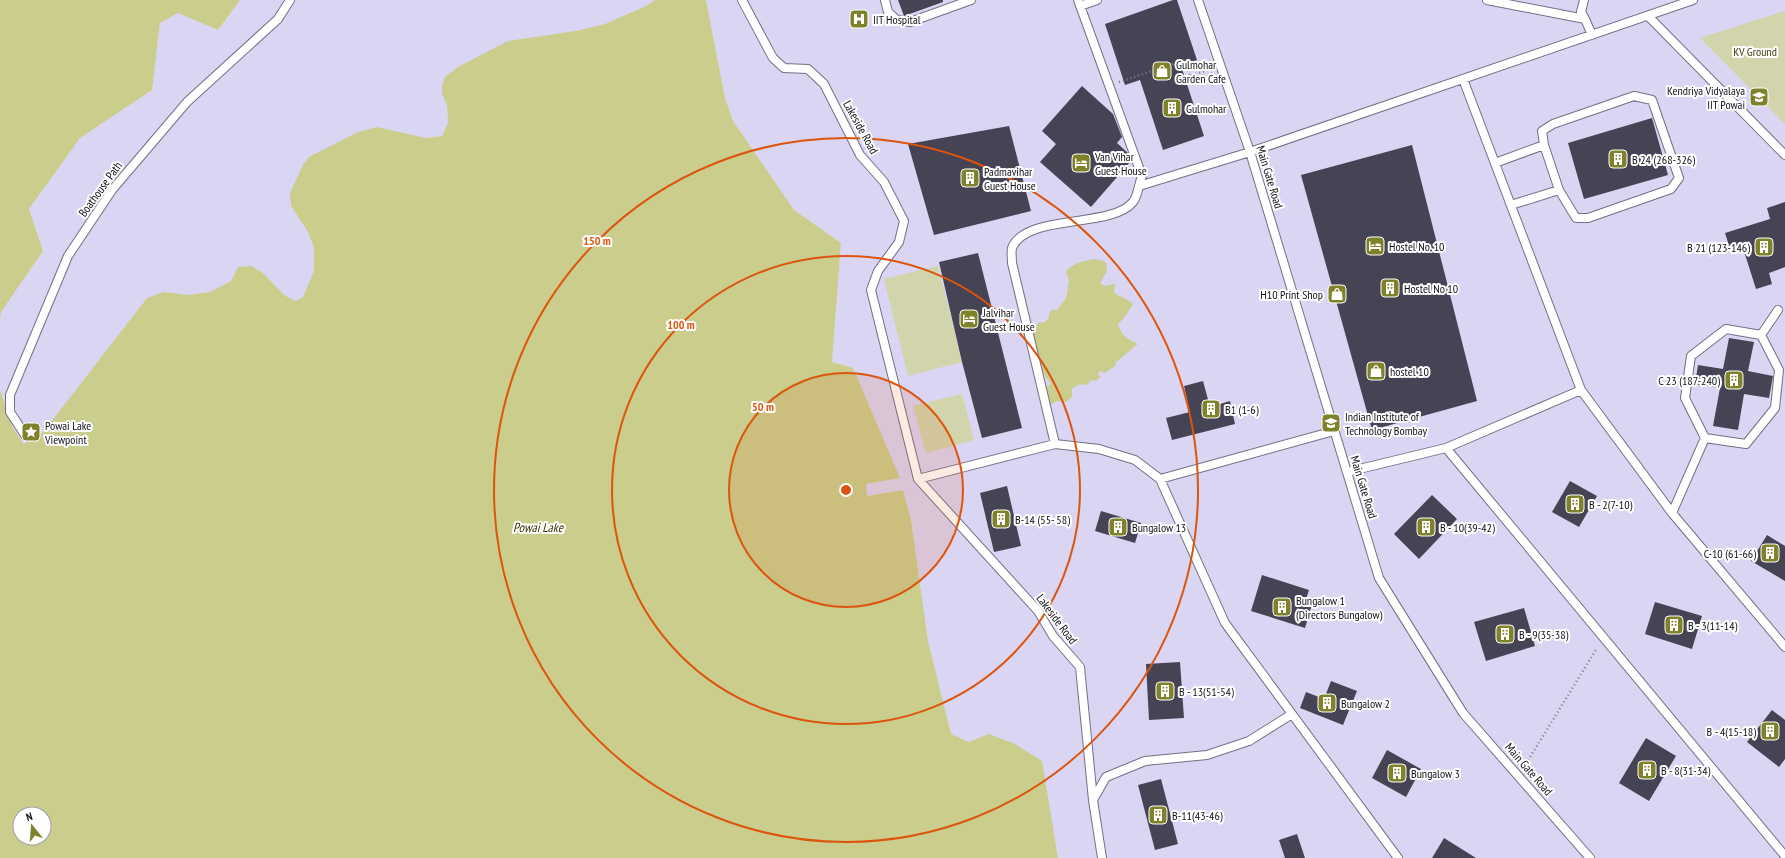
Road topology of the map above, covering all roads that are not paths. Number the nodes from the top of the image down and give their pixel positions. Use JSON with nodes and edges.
{"nodes":[{"id":1,"x":290,"y":0,"type":"edge"},
{"id":2,"x":742,"y":0,"type":"edge"},
{"id":3,"x":885,"y":0,"type":"edge"},
{"id":4,"x":971,"y":0,"type":"edge"},
{"id":5,"x":1097,"y":0,"type":"edge"},
{"id":6,"x":1198,"y":0,"type":"edge"},
{"id":7,"x":1487,"y":0,"type":"edge"},
{"id":8,"x":1584,"y":0,"type":"edge"},
{"id":9,"x":1693,"y":0,"type":"edge"},
{"id":10,"x":1079,"y":3,"type":"edge"},
{"id":11,"x":1648,"y":16,"type":"junction"},
{"id":12,"x":1585,"y":19,"type":"junction"},
{"id":13,"x":1592,"y":35,"type":"junction"},
{"id":14,"x":1463,"y":79,"type":"junction"},
{"id":15,"x":1544,"y":145,"type":"junction"},
{"id":16,"x":1250,"y":152,"type":"junction"},
{"id":17,"x":1785,"y":155,"type":"edge"},
{"id":18,"x":1495,"y":163,"type":"junction"},
{"id":19,"x":1139,"y":186,"type":"junction"},
{"id":20,"x":1559,"y":190,"type":"junction"},
{"id":21,"x":1510,"y":205,"type":"junction"},
{"id":22,"x":1778,"y":310,"type":"dead end"},
{"id":23,"x":1761,"y":335,"type":"junction"},
{"id":24,"x":1581,"y":390,"type":"junction"},
{"id":25,"x":1334,"y":431,"type":"junction"},
{"id":26,"x":25,"y":435,"type":"dead end"},
{"id":27,"x":1705,"y":438,"type":"junction"},
{"id":28,"x":1056,"y":444,"type":"junction"},
{"id":29,"x":1446,"y":448,"type":"junction"},
{"id":30,"x":1347,"y":472,"type":"junction"},
{"id":31,"x":918,"y":479,"type":"junction"},
{"id":32,"x":1160,"y":479,"type":"junction"},
{"id":33,"x":1672,"y":513,"type":"junction"},
{"id":34,"x":1785,"y":647,"type":"edge"},
{"id":35,"x":1292,"y":714,"type":"junction"},
{"id":36,"x":1093,"y":800,"type":"junction"},
{"id":37,"x":1785,"y":856,"type":"edge"},
{"id":38,"x":1102,"y":858,"type":"edge"},
{"id":39,"x":1398,"y":858,"type":"edge"},
{"id":40,"x":1590,"y":858,"type":"edge"}],
"edges":[{"from":1,"to":26,"type":"lane","name":"Boathouse Path"},
{"from":2,"to":31,"type":"lane","name":"Lakeside Road"},
{"from":3,"to":4,"type":"lane"},
{"from":5,"to":10,"type":"lane"},
{"from":6,"to":16,"type":"lane","name":"Main Gate Road"},
{"from":7,"to":12,"type":"lane"},
{"from":8,"to":12,"type":"lane"},
{"from":9,"to":11,"type":"lane"},
{"from":10,"to":19,"type":"lane"},
{"from":11,"to":13,"type":"lane"},
{"from":11,"to":17,"type":"lane"},
{"from":12,"to":13,"type":"lane"},
{"from":13,"to":14,"type":"lane"},
{"from":14,"to":16,"type":"lane"},
{"from":14,"to":18,"type":"lane"},
{"from":15,"to":18,"type":"lane"},
{"from":15,"to":20,"type":"lane"},
{"from":15,"to":20,"type":"lane"},
{"from":16,"to":19,"type":"lane"},
{"from":16,"to":25,"type":"lane","name":"Main Gate Road"},
{"from":18,"to":21,"type":"lane"},
{"from":19,"to":28,"type":"lane"},
{"from":20,"to":21,"type":"lane"},
{"from":21,"to":24,"type":"lane"},
{"from":22,"to":23,"type":"lane"},
{"from":23,"to":27,"type":"lane"},
{"from":23,"to":27,"type":"lane"},
{"from":24,"to":29,"type":"lane"},
{"from":24,"to":33,"type":"lane"},
{"from":25,"to":30,"type":"lane","name":"Main Gate Road"},
{"from":25,"to":32,"type":"lane"},
{"from":27,"to":33,"type":"lane"},
{"from":28,"to":31,"type":"lane"},
{"from":28,"to":32,"type":"lane"},
{"from":29,"to":30,"type":"lane"},
{"from":29,"to":37,"type":"lane"},
{"from":30,"to":40,"type":"lane","name":"Main Gate Road"},
{"from":31,"to":36,"type":"lane","name":"Lakeside Road"},
{"from":32,"to":35,"type":"lane"},
{"from":33,"to":34,"type":"lane"},
{"from":35,"to":36,"type":"lane"},
{"from":35,"to":39,"type":"lane"},
{"from":36,"to":38,"type":"lane","name":"Lakeside Road"}]}
